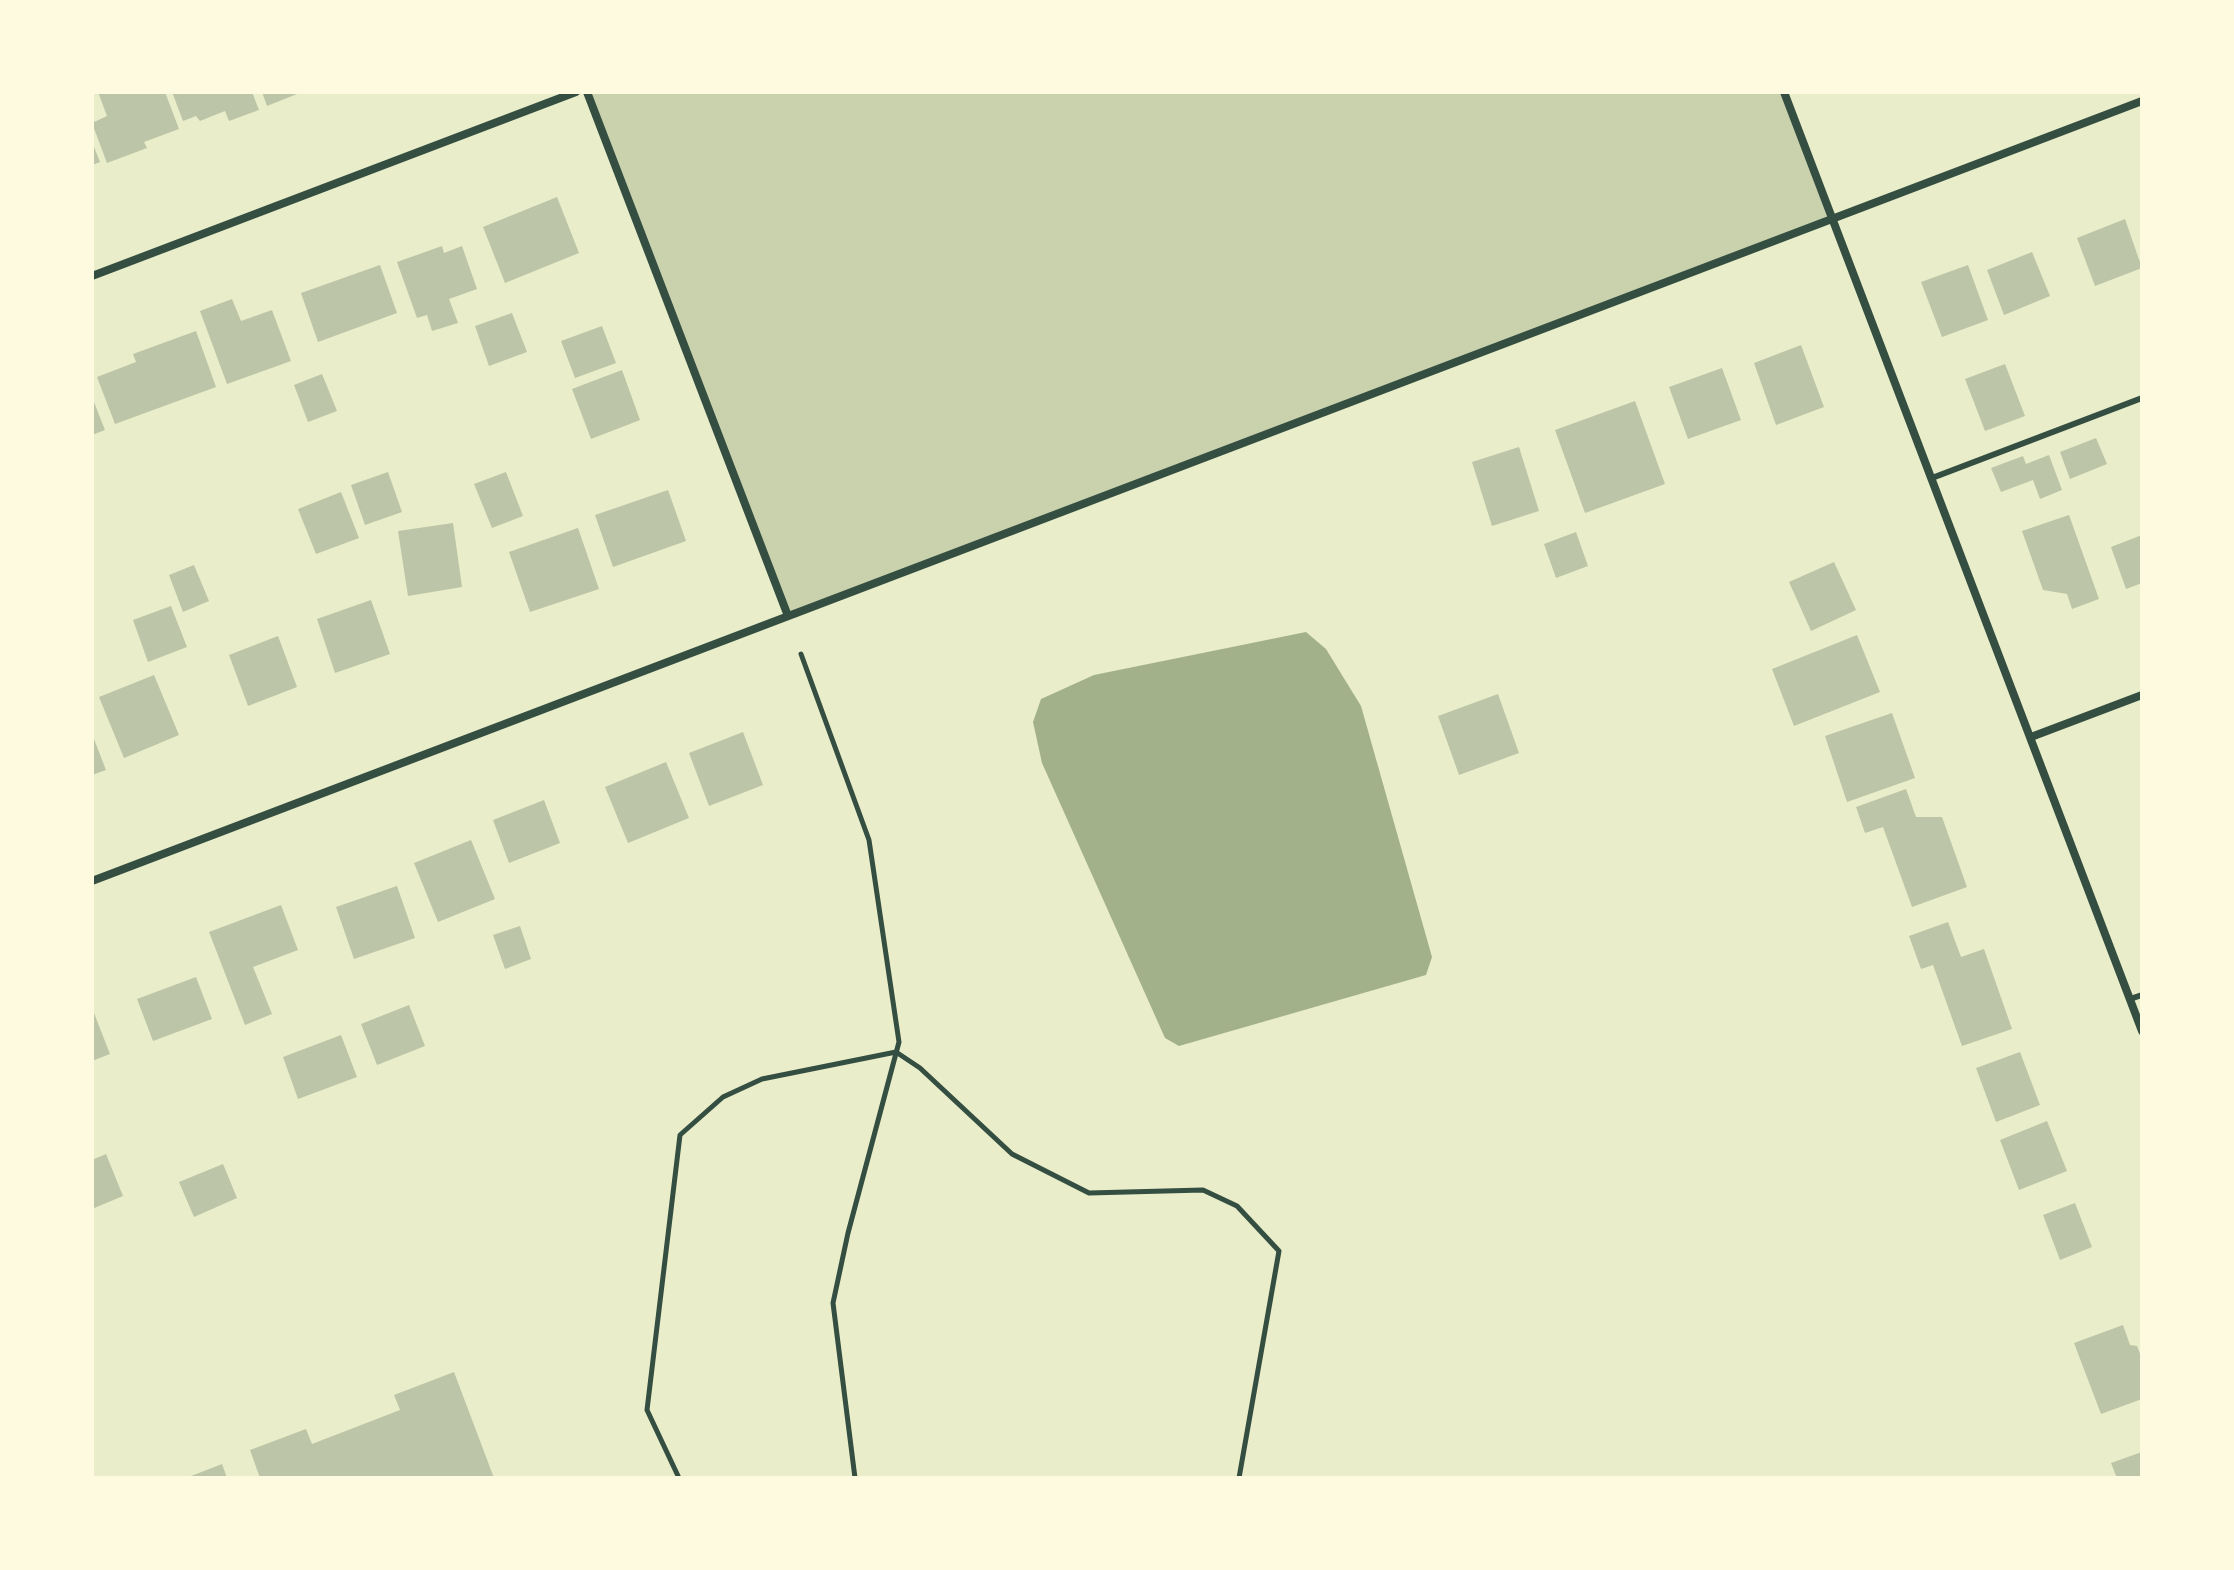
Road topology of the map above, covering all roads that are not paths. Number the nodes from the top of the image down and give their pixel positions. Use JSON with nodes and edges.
{"nodes":[{"id":1,"x":576,"y":92,"type":"edge"},
{"id":2,"x":587,"y":92,"type":"edge"},
{"id":3,"x":1784,"y":92,"type":"edge"},
{"id":4,"x":2142,"y":101,"type":"edge"},
{"id":5,"x":1833,"y":218,"type":"junction"},
{"id":6,"x":92,"y":276,"type":"edge"},
{"id":7,"x":2142,"y":398,"type":"edge"},
{"id":8,"x":1932,"y":478,"type":"junction"},
{"id":9,"x":788,"y":616,"type":"junction"},
{"id":10,"x":2142,"y":695,"type":"edge"},
{"id":11,"x":2031,"y":737,"type":"junction"},
{"id":12,"x":92,"y":881,"type":"edge"},
{"id":13,"x":2142,"y":995,"type":"edge"},
{"id":14,"x":2130,"y":999,"type":"junction"},
{"id":15,"x":2142,"y":1031,"type":"edge"}],
"edges":[{"from":1,"to":6,"type":"street"},
{"from":2,"to":9,"type":"street"},
{"from":3,"to":5,"type":"street"},
{"from":4,"to":5,"type":"street"},
{"from":5,"to":8,"type":"street"},
{"from":5,"to":9,"type":"street"},
{"from":7,"to":8,"type":"lane"},
{"from":8,"to":11,"type":"street"},
{"from":9,"to":12,"type":"street"},
{"from":10,"to":11,"type":"street"},
{"from":11,"to":14,"type":"street"},
{"from":13,"to":14,"type":"lane"},
{"from":14,"to":15,"type":"street"}]}
